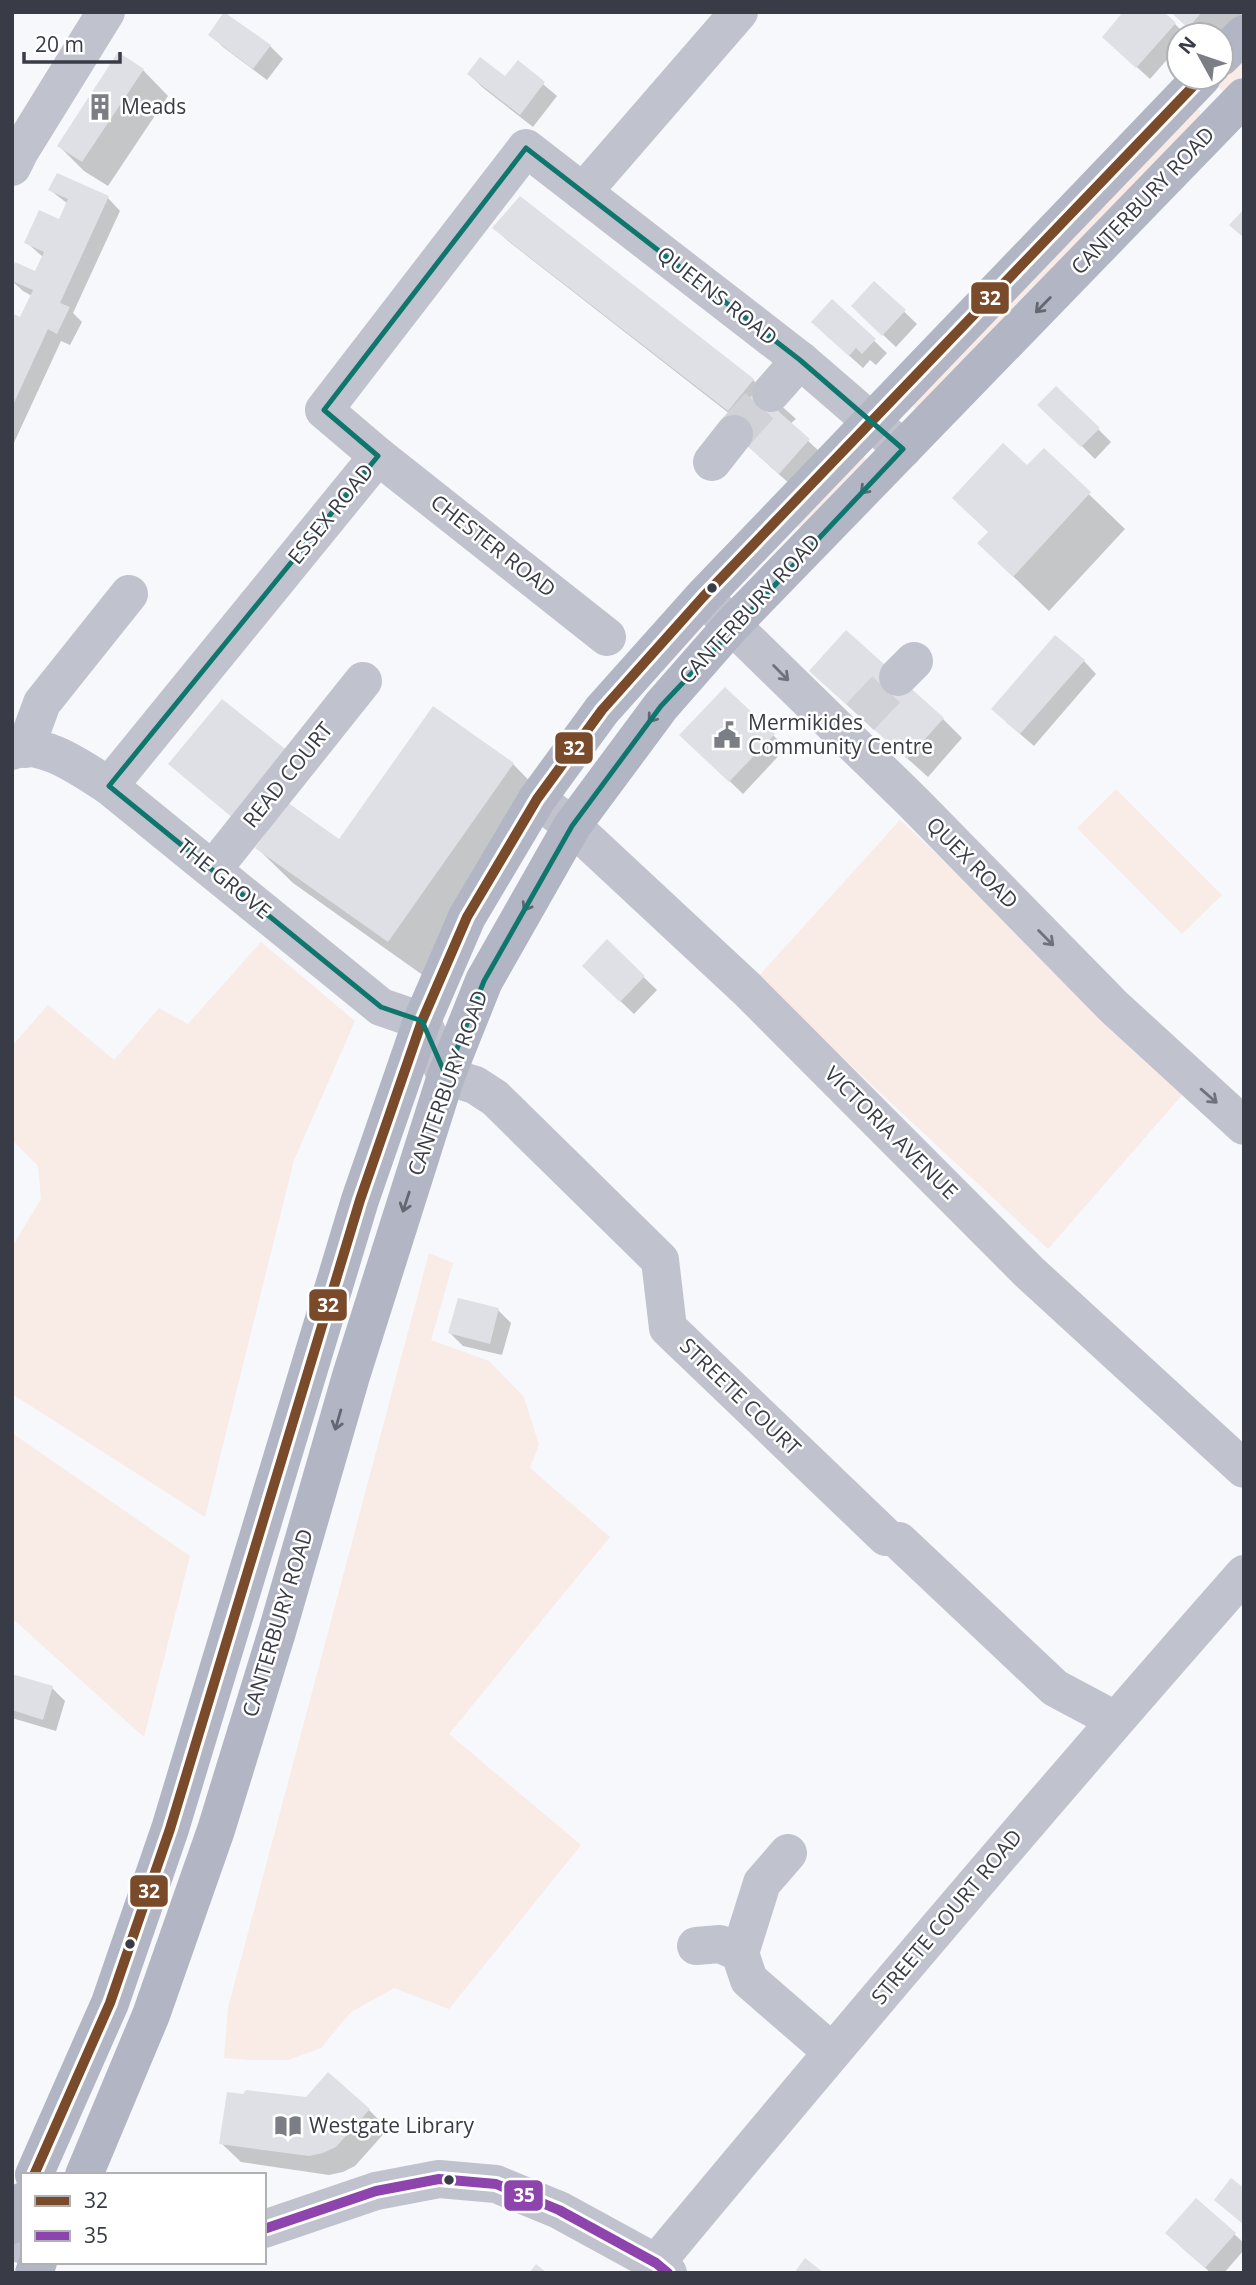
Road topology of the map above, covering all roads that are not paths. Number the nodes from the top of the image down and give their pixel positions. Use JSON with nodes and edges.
{"nodes":[{"id":1,"x":106,"y":12,"type":"edge"},
{"id":2,"x":739,"y":12,"type":"edge"},
{"id":3,"x":1188,"y":91,"type":"edge"},
{"id":4,"x":1210,"y":91,"type":"edge"},
{"id":5,"x":1234,"y":108,"type":"edge"},
{"id":6,"x":526,"y":148,"type":"joint"},
{"id":7,"x":12,"y":167,"type":"edge"},
{"id":8,"x":583,"y":192,"type":"junction"},
{"id":9,"x":800,"y":360,"type":"junction"},
{"id":10,"x":771,"y":393,"type":"tunnel mouth"},
{"id":11,"x":870,"y":421,"type":"junction"},
{"id":12,"x":903,"y":449,"type":"junction"},
{"id":13,"x":378,"y":456,"type":"junction"},
{"id":14,"x":129,"y":594,"type":"dead end"},
{"id":15,"x":703,"y":597,"type":"junction"},
{"id":16,"x":732,"y":625,"type":"junction"},
{"id":17,"x":607,"y":637,"type":"dead end"},
{"id":18,"x":363,"y":681,"type":"dead end"},
{"id":19,"x":19,"y":749,"type":"edge"},
{"id":20,"x":109,"y":786,"type":"junction"},
{"id":21,"x":537,"y":799,"type":"junction"},
{"id":22,"x":572,"y":826,"type":"junction"},
{"id":23,"x":213,"y":869,"type":"junction"},
{"id":24,"x":422,"y":1021,"type":"junction"},
{"id":25,"x":446,"y":1076,"type":"junction"},
{"id":26,"x":1244,"y":1126,"type":"edge"},
{"id":27,"x":1244,"y":1469,"type":"edge"},
{"id":28,"x":1244,"y":1574,"type":"edge"},
{"id":29,"x":1115,"y":1720,"type":"junction"},
{"id":30,"x":788,"y":1853,"type":"dead end"},
{"id":31,"x":696,"y":1946,"type":"dead end"},
{"id":32,"x":740,"y":1953,"type":"junction"},
{"id":33,"x":832,"y":2052,"type":"junction"},
{"id":34,"x":35,"y":2173,"type":"edge"},
{"id":35,"x":85,"y":2173,"type":"edge"},
{"id":36,"x":21,"y":2205,"type":"edge"},
{"id":37,"x":12,"y":2225,"type":"edge"},
{"id":38,"x":266,"y":2228,"type":"edge"},
{"id":39,"x":662,"y":2268,"type":"edge"}],
"edges":[{"from":1,"to":7,"type":"street"},
{"from":2,"to":8,"type":"street"},
{"from":3,"to":11,"type":"highway","name":"CANTERBURY ROAD"},
{"from":4,"to":5,"type":"street"},
{"from":5,"to":12,"type":"highway","name":"CANTERBURY ROAD","one_way":true},
{"from":6,"to":8,"type":"street","name":"QUEENS ROAD"},
{"from":6,"to":13,"type":"street","name":"ESSEX ROAD"},
{"from":8,"to":9,"type":"street","name":"QUEENS ROAD"},
{"from":9,"to":10,"type":"street"},
{"from":9,"to":11,"type":"street","name":"QUEENS ROAD"},
{"from":11,"to":12,"type":"street","name":"QUEENS ROAD"},
{"from":11,"to":15,"type":"highway","name":"CANTERBURY ROAD"},
{"from":12,"to":16,"type":"highway","name":"CANTERBURY ROAD","one_way":true},
{"from":13,"to":17,"type":"street","name":"CHESTER ROAD"},
{"from":13,"to":20,"type":"street","name":"ESSEX ROAD"},
{"from":14,"to":19,"type":"street"},
{"from":15,"to":16,"type":"street","name":"QUEX ROAD"},
{"from":15,"to":21,"type":"highway","name":"CANTERBURY ROAD"},
{"from":16,"to":22,"type":"highway","name":"CANTERBURY ROAD","one_way":true},
{"from":16,"to":26,"type":"street","name":"QUEX ROAD","one_way":true},
{"from":18,"to":23,"type":"street","name":"READ COURT"},
{"from":19,"to":20,"type":"street","name":"THE GROVE"},
{"from":20,"to":23,"type":"street","name":"THE GROVE"},
{"from":21,"to":22,"type":"street","name":"VICTORIA AVENUE"},
{"from":21,"to":24,"type":"highway","name":"CANTERBURY ROAD"},
{"from":22,"to":25,"type":"highway","name":"CANTERBURY ROAD","one_way":true},
{"from":22,"to":27,"type":"street","name":"VICTORIA AVENUE"},
{"from":23,"to":24,"type":"street","name":"THE GROVE"},
{"from":24,"to":25,"type":"street"},
{"from":24,"to":34,"type":"highway","name":"CANTERBURY ROAD"},
{"from":25,"to":29,"type":"street","name":"STREETE COURT"},
{"from":25,"to":35,"type":"highway","name":"CANTERBURY ROAD","one_way":true},
{"from":28,"to":29,"type":"street","name":"STREETE COURT ROAD"},
{"from":29,"to":33,"type":"street","name":"STREETE COURT ROAD"},
{"from":30,"to":32,"type":"street"},
{"from":31,"to":32,"type":"street"},
{"from":32,"to":33,"type":"street"},
{"from":33,"to":39,"type":"street","name":"STREETE COURT ROAD"},
{"from":36,"to":37,"type":"highway"},
{"from":38,"to":39,"type":"street"}]}
